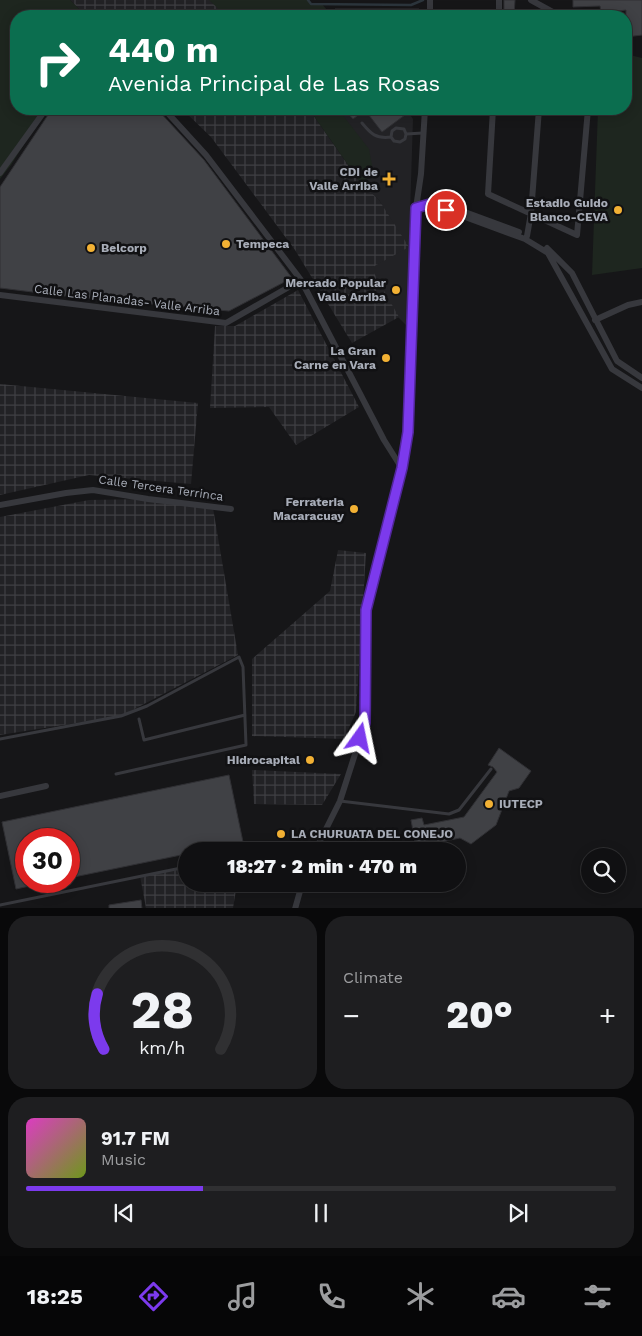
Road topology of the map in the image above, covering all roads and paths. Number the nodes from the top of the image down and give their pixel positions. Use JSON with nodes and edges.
{"nodes":[{"id":1,"x":531,"y":0,"type":"edge"},
{"id":2,"x":543,"y":10,"type":"edge"},
{"id":3,"x":42,"y":115,"type":"edge"},
{"id":4,"x":169,"y":115,"type":"edge"},
{"id":5,"x":425,"y":115,"type":"edge"},
{"id":6,"x":493,"y":115,"type":"edge"},
{"id":7,"x":539,"y":115,"type":"edge"},
{"id":8,"x":587,"y":115,"type":"edge"},
{"id":9,"x":362,"y":123,"type":"dead end"},
{"id":10,"x":424,"y":133,"type":"junction"},
{"id":11,"x":406,"y":134,"type":"junction"},
{"id":12,"x":391,"y":136,"type":"junction"},
{"id":13,"x":0,"y":173,"type":"edge"},
{"id":14,"x":417,"y":205,"type":"junction"},
{"id":15,"x":531,"y":213,"type":"junction"},
{"id":16,"x":527,"y":236,"type":"junction"},
{"id":17,"x":301,"y":280,"type":"junction"},
{"id":18,"x":0,"y":295,"type":"edge"},
{"id":19,"x":642,"y":302,"type":"edge"},
{"id":20,"x":595,"y":320,"type":"junction"},
{"id":21,"x":642,"y":378,"type":"edge"},
{"id":22,"x":642,"y":388,"type":"edge"},
{"id":23,"x":402,"y":468,"type":"junction"},
{"id":24,"x":0,"y":505,"type":"edge"},
{"id":25,"x":231,"y":509,"type":"dead end"},
{"id":26,"x":245,"y":715,"type":"junction"},
{"id":27,"x":139,"y":719,"type":"dead end"},
{"id":28,"x":0,"y":739,"type":"edge"},
{"id":29,"x":491,"y":769,"type":"dead end"},
{"id":30,"x":116,"y":774,"type":"dead end"},
{"id":31,"x":46,"y":786,"type":"dead end"},
{"id":32,"x":0,"y":796,"type":"edge"},
{"id":33,"x":340,"y":801,"type":"junction"},
{"id":34,"x":320,"y":842,"type":"edge"},
{"id":35,"x":178,"y":869,"type":"edge"},
{"id":36,"x":300,"y":892,"type":"edge"},
{"id":37,"x":0,"y":905,"type":"edge"},
{"id":38,"x":295,"y":908,"type":"edge"}],
"edges":[{"from":1,"to":2,"type":"street"},
{"from":3,"to":13,"type":"street"},
{"from":4,"to":17,"type":"street"},
{"from":5,"to":10,"type":"street"},
{"from":6,"to":15,"type":"street"},
{"from":7,"to":15,"type":"street"},
{"from":8,"to":15,"type":"street"},
{"from":9,"to":12,"type":"lane"},
{"from":10,"to":11,"type":"lane"},
{"from":10,"to":14,"type":"street"},
{"from":11,"to":12,"type":"lane"},
{"from":11,"to":12,"type":"lane"},
{"from":14,"to":16,"type":"street"},
{"from":14,"to":22,"type":"street"},
{"from":14,"to":23,"type":"street"},
{"from":15,"to":16,"type":"street"},
{"from":16,"to":20,"type":"street"},
{"from":17,"to":18,"type":"street","name":"Calle Las Planadas- Valle Arriba"},
{"from":17,"to":23,"type":"street"},
{"from":19,"to":20,"type":"street"},
{"from":20,"to":21,"type":"street"},
{"from":23,"to":33,"type":"street"},
{"from":24,"to":25,"type":"street","name":"Calle Tercera Terrinca"},
{"from":26,"to":27,"type":"lane"},
{"from":26,"to":28,"type":"lane"},
{"from":26,"to":30,"type":"lane"},
{"from":29,"to":33,"type":"lane"},
{"from":31,"to":32,"type":"street"},
{"from":33,"to":34,"type":"street"},
{"from":35,"to":37,"type":"lane"},
{"from":36,"to":38,"type":"street"}]}
